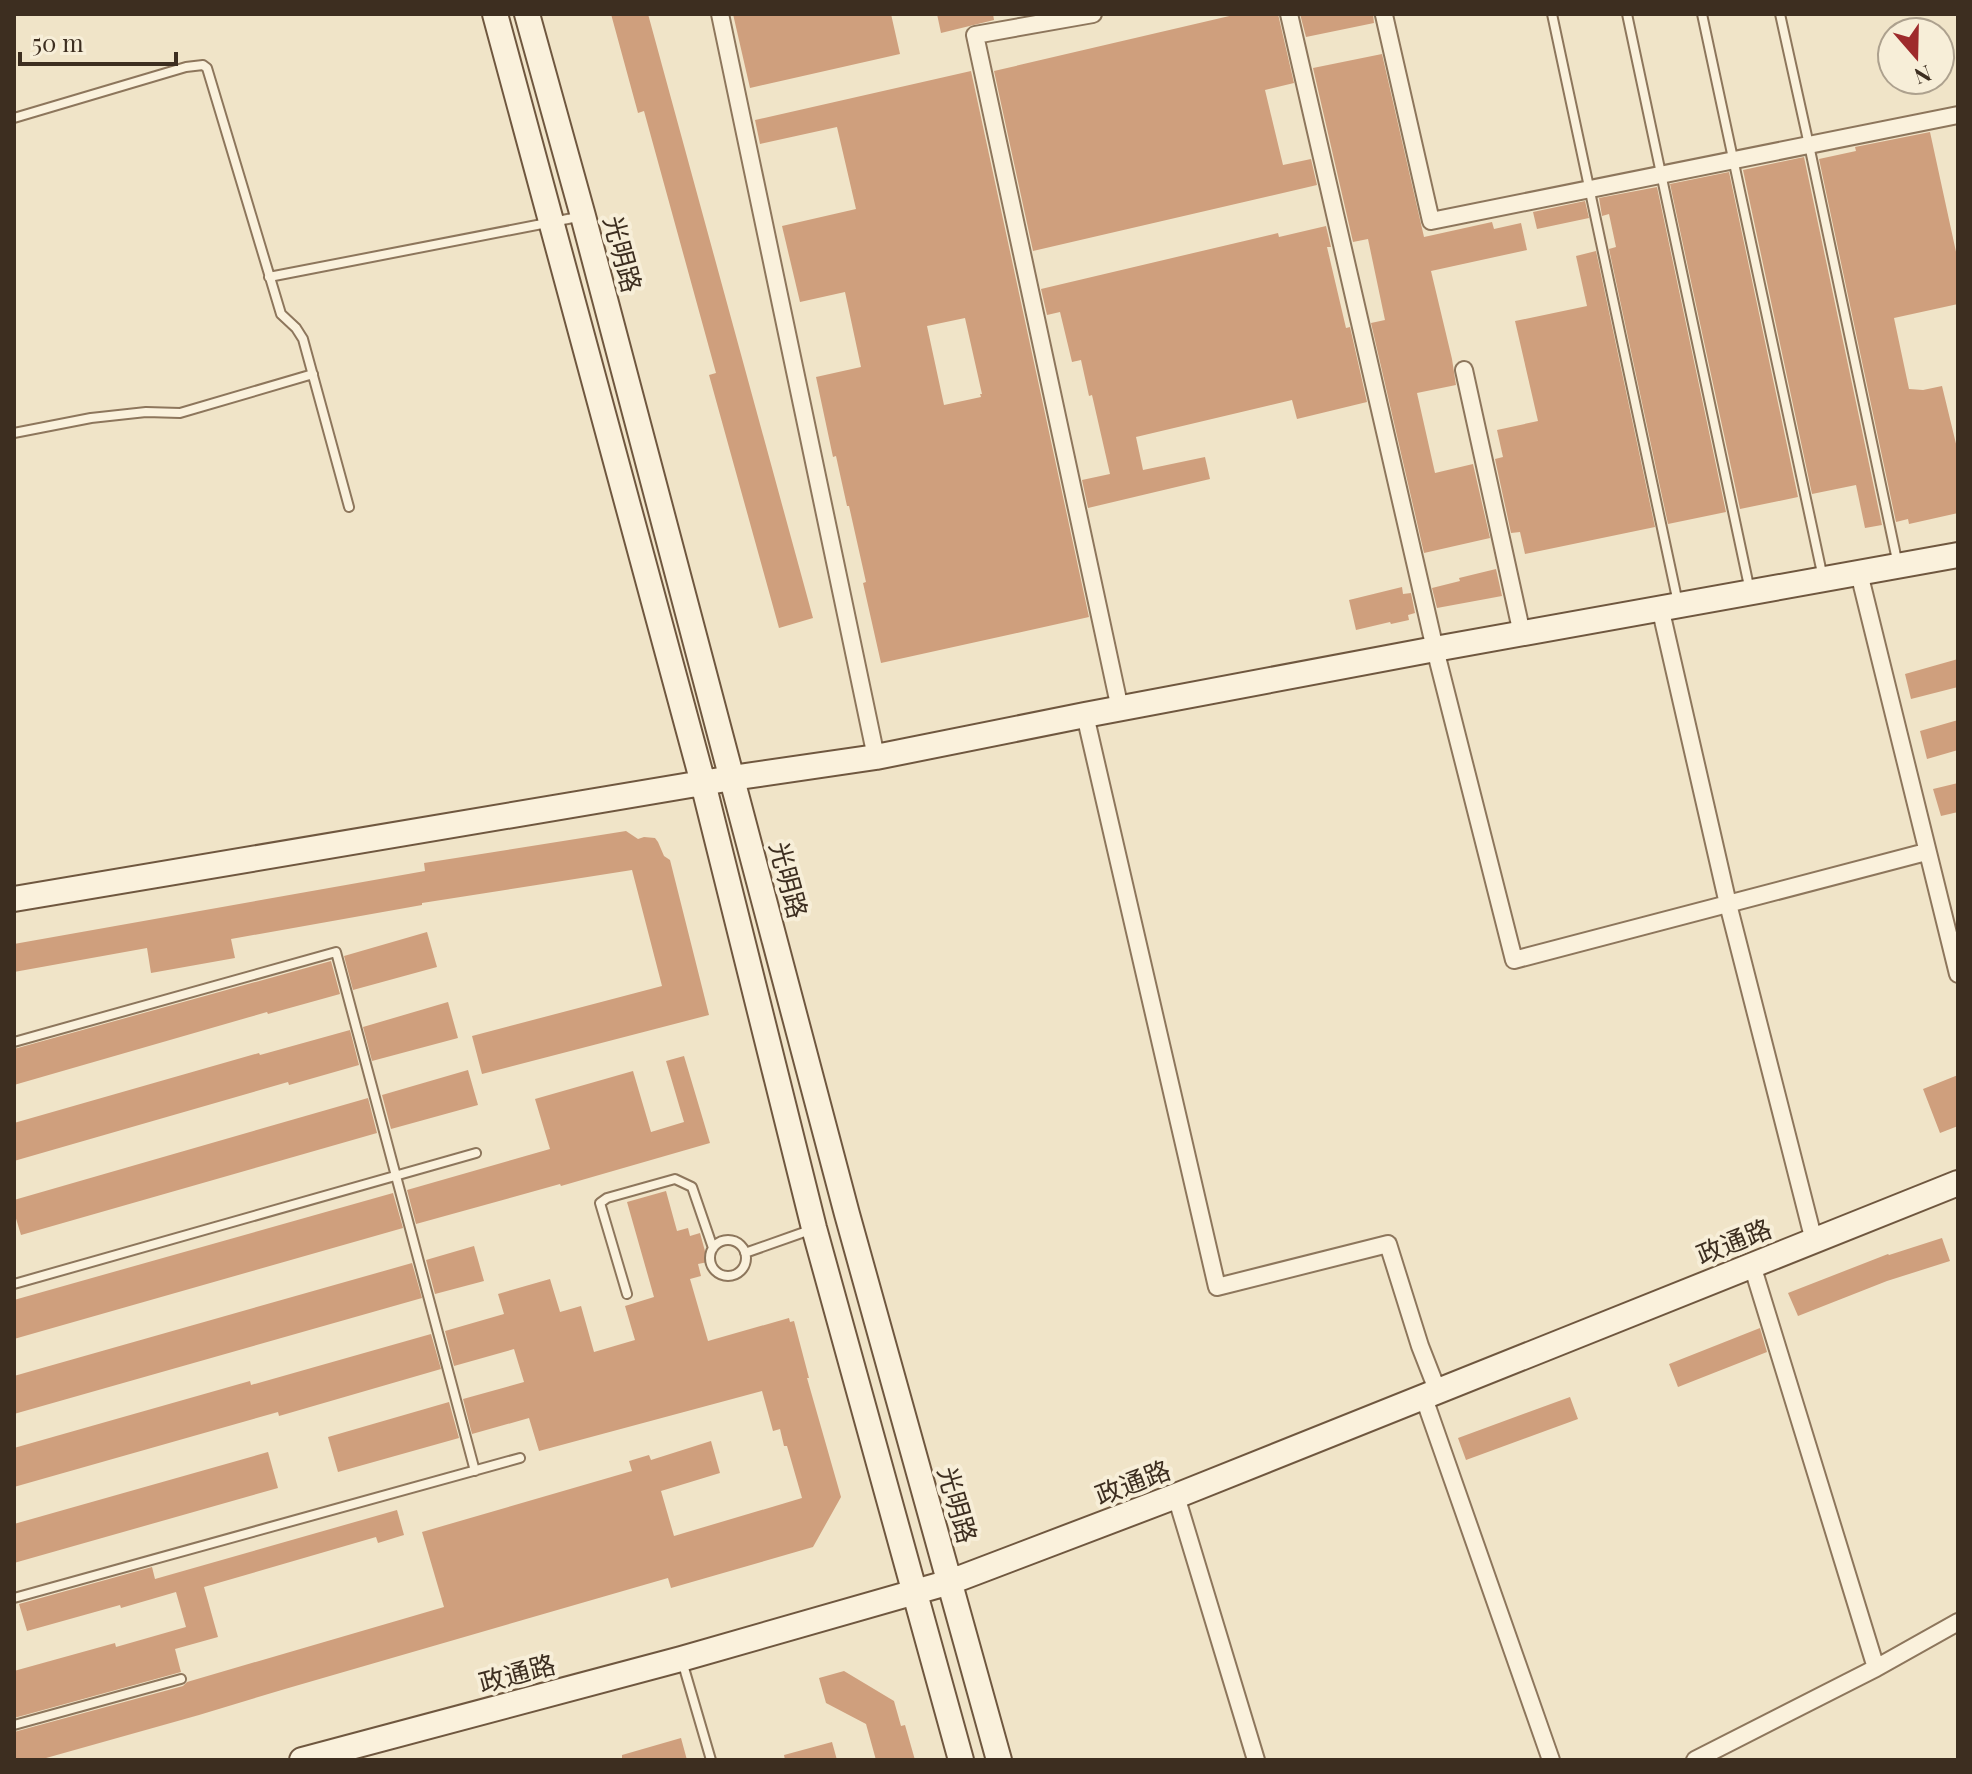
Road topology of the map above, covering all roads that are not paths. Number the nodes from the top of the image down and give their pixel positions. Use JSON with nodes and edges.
{"nodes":[{"id":1,"x":495,"y":14,"type":"edge"},
{"id":2,"x":527,"y":14,"type":"edge"},
{"id":3,"x":720,"y":14,"type":"edge"},
{"id":4,"x":1093,"y":14,"type":"edge"},
{"id":5,"x":1289,"y":14,"type":"edge"},
{"id":6,"x":1552,"y":14,"type":"edge"},
{"id":7,"x":1627,"y":14,"type":"edge"},
{"id":8,"x":1702,"y":14,"type":"edge"},
{"id":9,"x":1780,"y":14,"type":"edge"},
{"id":10,"x":1384,"y":15,"type":"edge"},
{"id":11,"x":1958,"y":115,"type":"edge"},
{"id":12,"x":14,"y":118,"type":"edge"},
{"id":13,"x":1809,"y":145,"type":"junction"},
{"id":14,"x":1733,"y":160,"type":"junction"},
{"id":15,"x":1661,"y":174,"type":"junction"},
{"id":16,"x":1590,"y":189,"type":"junction"},
{"id":17,"x":583,"y":216,"type":"junction"},
{"id":18,"x":551,"y":223,"type":"junction"},
{"id":19,"x":269,"y":277,"type":"junction"},
{"id":20,"x":1464,"y":370,"type":"dead end"},
{"id":21,"x":313,"y":374,"type":"junction"},
{"id":22,"x":14,"y":433,"type":"edge"},
{"id":23,"x":349,"y":507,"type":"dead end"},
{"id":24,"x":1958,"y":555,"type":"edge"},
{"id":25,"x":1898,"y":566,"type":"junction"},
{"id":26,"x":1859,"y":573,"type":"junction"},
{"id":27,"x":1823,"y":579,"type":"junction"},
{"id":28,"x":1751,"y":592,"type":"junction"},
{"id":29,"x":1669,"y":605,"type":"junction"},
{"id":30,"x":1522,"y":634,"type":"junction"},
{"id":31,"x":1435,"y":649,"type":"junction"},
{"id":32,"x":1120,"y":709,"type":"junction"},
{"id":33,"x":1085,"y":715,"type":"junction"},
{"id":34,"x":876,"y":757,"type":"junction"},
{"id":35,"x":732,"y":778,"type":"junction"},
{"id":36,"x":703,"y":783,"type":"junction"},
{"id":37,"x":1926,"y":852,"type":"junction"},
{"id":38,"x":14,"y":899,"type":"edge"},
{"id":39,"x":1728,"y":904,"type":"junction"},
{"id":40,"x":1958,"y":974,"type":"edge"},
{"id":41,"x":14,"y":1042,"type":"edge"},
{"id":42,"x":476,"y":1153,"type":"dead end"},
{"id":43,"x":396,"y":1175,"type":"junction"},
{"id":44,"x":1958,"y":1183,"type":"edge"},
{"id":45,"x":814,"y":1228,"type":"junction"},
{"id":46,"x":1814,"y":1241,"type":"junction"},
{"id":47,"x":713,"y":1248,"type":"junction"},
{"id":48,"x":745,"y":1253,"type":"junction"},
{"id":49,"x":1752,"y":1265,"type":"junction"},
{"id":50,"x":14,"y":1284,"type":"edge"},
{"id":51,"x":627,"y":1294,"type":"dead end"},
{"id":52,"x":1431,"y":1395,"type":"junction"},
{"id":53,"x":520,"y":1458,"type":"dead end"},
{"id":54,"x":475,"y":1471,"type":"junction"},
{"id":55,"x":1176,"y":1496,"type":"junction"},
{"id":56,"x":950,"y":1582,"type":"junction"},
{"id":57,"x":915,"y":1594,"type":"junction"},
{"id":58,"x":14,"y":1598,"type":"edge"},
{"id":59,"x":1958,"y":1622,"type":"edge"},
{"id":60,"x":681,"y":1659,"type":"junction"},
{"id":61,"x":1876,"y":1668,"type":"junction"},
{"id":62,"x":181,"y":1679,"type":"dead end"},
{"id":63,"x":14,"y":1725,"type":"edge"},
{"id":64,"x":302,"y":1760,"type":"edge"},
{"id":65,"x":711,"y":1760,"type":"edge"},
{"id":66,"x":961,"y":1760,"type":"edge"},
{"id":67,"x":999,"y":1760,"type":"edge"},
{"id":68,"x":1256,"y":1760,"type":"edge"},
{"id":69,"x":1551,"y":1760,"type":"edge"},
{"id":70,"x":1695,"y":1760,"type":"edge"}],
"edges":[{"from":1,"to":18,"type":"street"},
{"from":2,"to":17,"type":"street","name":"光明路"},
{"from":3,"to":34,"type":"street"},
{"from":4,"to":32,"type":"street"},
{"from":5,"to":31,"type":"street"},
{"from":6,"to":16,"type":"lane"},
{"from":7,"to":15,"type":"lane"},
{"from":8,"to":14,"type":"lane"},
{"from":9,"to":13,"type":"lane"},
{"from":10,"to":16,"type":"street"},
{"from":11,"to":13,"type":"street"},
{"from":12,"to":19,"type":"lane"},
{"from":13,"to":14,"type":"street"},
{"from":13,"to":25,"type":"lane"},
{"from":14,"to":15,"type":"street"},
{"from":14,"to":27,"type":"lane"},
{"from":15,"to":16,"type":"street"},
{"from":15,"to":28,"type":"lane"},
{"from":16,"to":29,"type":"lane"},
{"from":17,"to":18,"type":"lane"},
{"from":17,"to":35,"type":"street","name":"光明路"},
{"from":18,"to":19,"type":"lane"},
{"from":18,"to":36,"type":"street"},
{"from":19,"to":21,"type":"lane"},
{"from":20,"to":30,"type":"street"},
{"from":21,"to":22,"type":"lane"},
{"from":21,"to":23,"type":"lane"},
{"from":24,"to":25,"type":"street"},
{"from":25,"to":26,"type":"street"},
{"from":26,"to":27,"type":"street"},
{"from":26,"to":37,"type":"street"},
{"from":27,"to":28,"type":"street"},
{"from":28,"to":29,"type":"street"},
{"from":29,"to":30,"type":"street"},
{"from":29,"to":39,"type":"street"},
{"from":30,"to":31,"type":"street"},
{"from":31,"to":32,"type":"street"},
{"from":31,"to":39,"type":"street"},
{"from":32,"to":33,"type":"street"},
{"from":33,"to":34,"type":"street"},
{"from":33,"to":52,"type":"street"},
{"from":34,"to":35,"type":"street"},
{"from":35,"to":36,"type":"street"},
{"from":35,"to":56,"type":"street","name":"光明路"},
{"from":36,"to":38,"type":"street"},
{"from":36,"to":45,"type":"street"},
{"from":37,"to":39,"type":"street"},
{"from":37,"to":40,"type":"street"},
{"from":39,"to":46,"type":"street"},
{"from":41,"to":43,"type":"lane"},
{"from":42,"to":43,"type":"lane"},
{"from":43,"to":50,"type":"lane"},
{"from":43,"to":54,"type":"lane"},
{"from":44,"to":46,"type":"street","name":"政通路"},
{"from":45,"to":48,"type":"lane"},
{"from":45,"to":57,"type":"street"},
{"from":46,"to":49,"type":"street","name":"政通路"},
{"from":47,"to":48,"type":"lane"},
{"from":47,"to":48,"type":"lane"},
{"from":47,"to":51,"type":"lane"},
{"from":49,"to":52,"type":"street","name":"政通路"},
{"from":49,"to":61,"type":"street"},
{"from":52,"to":55,"type":"street","name":"政通路"},
{"from":52,"to":69,"type":"street"},
{"from":53,"to":54,"type":"lane"},
{"from":54,"to":58,"type":"lane"},
{"from":55,"to":56,"type":"street","name":"政通路"},
{"from":55,"to":68,"type":"street"},
{"from":56,"to":57,"type":"street","name":"政通路"},
{"from":56,"to":67,"type":"street","name":"光明路"},
{"from":57,"to":60,"type":"street","name":"政通路"},
{"from":57,"to":66,"type":"street"},
{"from":59,"to":61,"type":"street"},
{"from":60,"to":64,"type":"street","name":"政通路"},
{"from":60,"to":65,"type":"lane"},
{"from":61,"to":70,"type":"street"},
{"from":62,"to":63,"type":"lane"}]}
